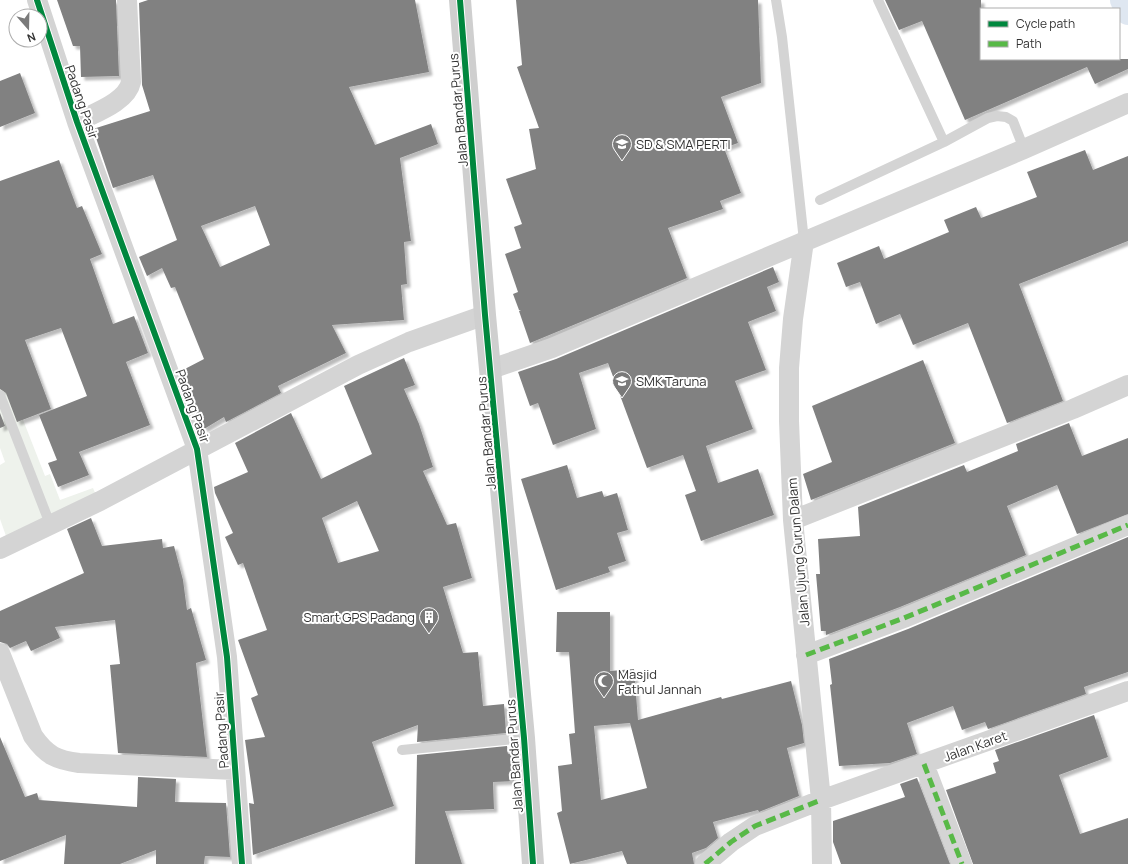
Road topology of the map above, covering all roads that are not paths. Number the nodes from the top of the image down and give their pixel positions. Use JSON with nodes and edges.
{"nodes":[{"id":1,"x":37,"y":0,"type":"edge"},
{"id":2,"x":127,"y":0,"type":"edge"},
{"id":3,"x":460,"y":0,"type":"edge"},
{"id":4,"x":776,"y":0,"type":"edge"},
{"id":5,"x":878,"y":0,"type":"edge"},
{"id":6,"x":1128,"y":103,"type":"edge"},
{"id":7,"x":77,"y":122,"type":"junction"},
{"id":8,"x":944,"y":142,"type":"junction"},
{"id":9,"x":1024,"y":149,"type":"junction"},
{"id":10,"x":820,"y":200,"type":"dead end"},
{"id":11,"x":804,"y":241,"type":"junction"},
{"id":12,"x":485,"y":315,"type":"junction"},
{"id":13,"x":491,"y":369,"type":"junction"},
{"id":14,"x":1128,"y":385,"type":"edge"},
{"id":15,"x":0,"y":395,"type":"edge"},
{"id":16,"x":197,"y":448,"type":"junction"},
{"id":17,"x":793,"y":520,"type":"junction"},
{"id":18,"x":50,"y":524,"type":"junction"},
{"id":19,"x":1128,"y":525,"type":"edge"},
{"id":20,"x":0,"y":549,"type":"edge"},
{"id":21,"x":0,"y":653,"type":"edge"},
{"id":22,"x":806,"y":655,"type":"junction"},
{"id":23,"x":1128,"y":691,"type":"edge"},
{"id":24,"x":524,"y":738,"type":"junction"},
{"id":25,"x":402,"y":750,"type":"dead end"},
{"id":26,"x":924,"y":764,"type":"junction"},
{"id":27,"x":235,"y":770,"type":"junction"},
{"id":28,"x":821,"y":800,"type":"junction"},
{"id":29,"x":242,"y":864,"type":"edge"},
{"id":30,"x":533,"y":864,"type":"edge"},
{"id":31,"x":704,"y":864,"type":"edge"},
{"id":32,"x":822,"y":864,"type":"edge"},
{"id":33,"x":962,"y":864,"type":"edge"}],
"edges":[{"from":1,"to":7,"type":"street","name":"Padang Pasir"},
{"from":2,"to":7,"type":"street"},
{"from":3,"to":12,"type":"street","name":"Jalan Bandar Purus"},
{"from":4,"to":11,"type":"lane"},
{"from":5,"to":8,"type":"lane"},
{"from":6,"to":9,"type":"street"},
{"from":7,"to":16,"type":"street","name":"Padang Pasir"},
{"from":8,"to":9,"type":"lane"},
{"from":8,"to":10,"type":"lane"},
{"from":9,"to":11,"type":"street"},
{"from":11,"to":13,"type":"street"},
{"from":11,"to":17,"type":"street","name":"Jalan Ujung Gurun Dalam"},
{"from":12,"to":13,"type":"street","name":"Jalan Bandar Purus"},
{"from":12,"to":16,"type":"street"},
{"from":13,"to":24,"type":"street","name":"Jalan Bandar Purus"},
{"from":14,"to":17,"type":"street"},
{"from":15,"to":18,"type":"lane"},
{"from":16,"to":18,"type":"street"},
{"from":16,"to":27,"type":"street","name":"Padang Pasir"},
{"from":17,"to":22,"type":"street","name":"Jalan Ujung Gurun Dalam"},
{"from":18,"to":20,"type":"street"},
{"from":19,"to":22,"type":"street"},
{"from":21,"to":27,"type":"street"},
{"from":22,"to":28,"type":"street","name":"Jalan Ujung Gurun Dalam"},
{"from":23,"to":26,"type":"street","name":"Jalan Karet"},
{"from":24,"to":25,"type":"lane"},
{"from":24,"to":30,"type":"street","name":"Jalan Bandar Purus"},
{"from":26,"to":28,"type":"street","name":"Jalan Karet"},
{"from":26,"to":33,"type":"street"},
{"from":27,"to":29,"type":"street","name":"Padang Pasir"},
{"from":28,"to":31,"type":"street","name":"Jalan Karet"},
{"from":28,"to":32,"type":"street","name":"Jalan Ujung Gurun Dalam"}]}
